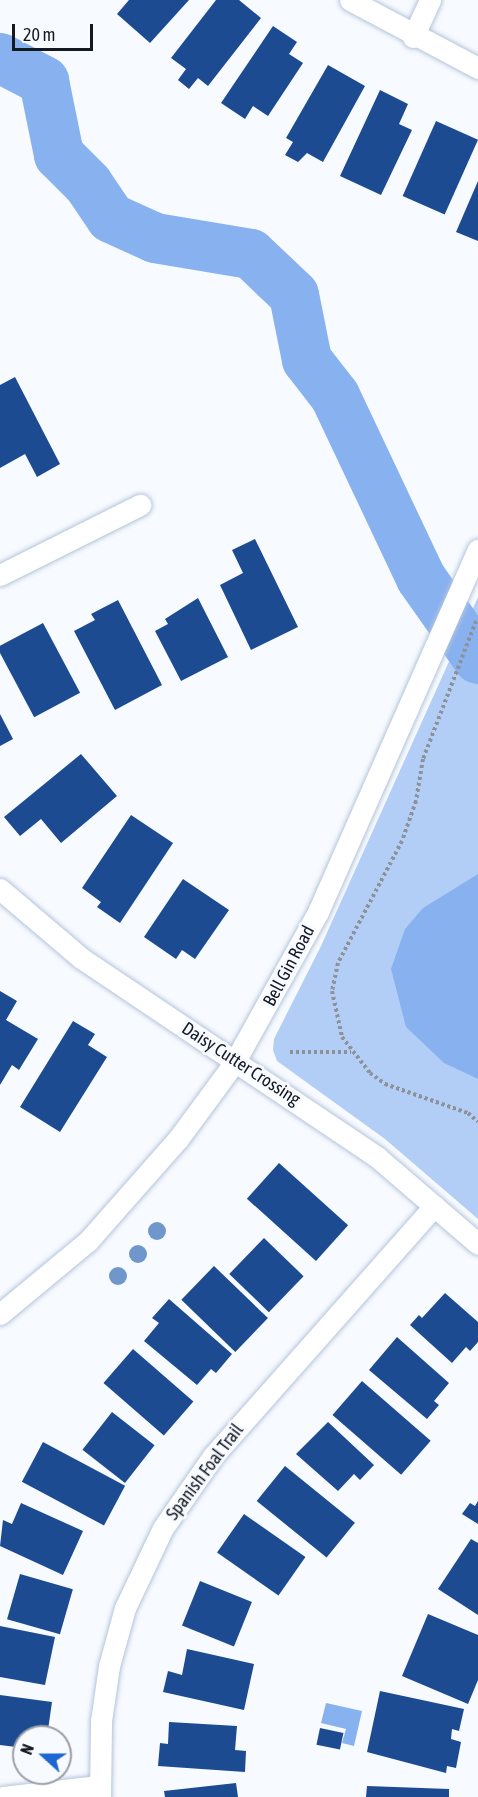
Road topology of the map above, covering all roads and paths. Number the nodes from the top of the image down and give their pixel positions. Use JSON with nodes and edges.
{"nodes":[{"id":1,"x":350,"y":0,"type":"edge"},
{"id":2,"x":430,"y":0,"type":"edge"},
{"id":3,"x":413,"y":37,"type":"junction"},
{"id":4,"x":478,"y":68,"type":"edge"},
{"id":5,"x":140,"y":505,"type":"dead end"},
{"id":6,"x":478,"y":550,"type":"edge"},
{"id":7,"x":0,"y":575,"type":"edge"},
{"id":8,"x":478,"y":615,"type":"edge"},
{"id":9,"x":3,"y":900,"type":"edge"},
{"id":10,"x":290,"y":1052,"type":"dead end"},
{"id":11,"x":351,"y":1052,"type":"junction"},
{"id":12,"x":234,"y":1063,"type":"junction"},
{"id":13,"x":478,"y":1122,"type":"edge"},
{"id":14,"x":434,"y":1206,"type":"junction"},
{"id":15,"x":478,"y":1244,"type":"edge"},
{"id":16,"x":0,"y":1314,"type":"edge"},
{"id":17,"x":99,"y":1792,"type":"edge"},
{"id":18,"x":3,"y":1797,"type":"edge"}],
"edges":[{"from":1,"to":3,"type":"street"},
{"from":2,"to":3,"type":"street"},
{"from":3,"to":4,"type":"street"},
{"from":5,"to":7,"type":"street"},
{"from":6,"to":12,"type":"street","name":"Bell Gin Road"},
{"from":8,"to":11,"type":"path"},
{"from":9,"to":12,"type":"street","name":"Daisy Cutter Crossing"},
{"from":10,"to":11,"type":"path"},
{"from":11,"to":13,"type":"path"},
{"from":12,"to":14,"type":"street","name":"Daisy Cutter Crossing"},
{"from":12,"to":16,"type":"street","name":"Bell Gin Road"},
{"from":14,"to":15,"type":"street","name":"Daisy Cutter Crossing"},
{"from":14,"to":17,"type":"street","name":"Spanish Foal Trail"},
{"from":17,"to":18,"type":"street"}]}
